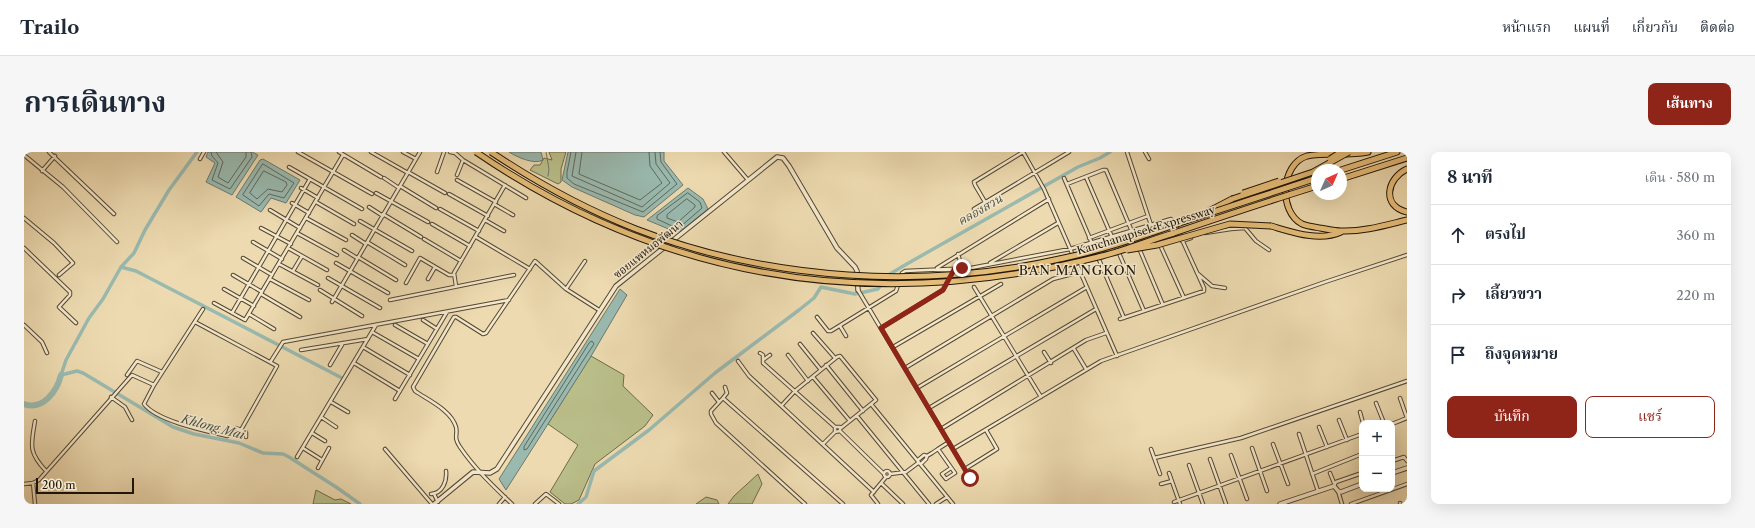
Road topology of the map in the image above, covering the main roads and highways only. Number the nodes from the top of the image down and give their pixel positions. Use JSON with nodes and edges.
{"nodes":[{"id":1,"x":476,"y":152,"type":"edge"},
{"id":2,"x":491,"y":152,"type":"edge"},
{"id":3,"x":1341,"y":152,"type":"edge"},
{"id":4,"x":1349,"y":152,"type":"edge"},
{"id":5,"x":1368,"y":152,"type":"edge"},
{"id":6,"x":1397,"y":152,"type":"edge"},
{"id":7,"x":1407,"y":158,"type":"edge"},
{"id":8,"x":1347,"y":168,"type":"edge"},
{"id":9,"x":1407,"y":169,"type":"edge"},
{"id":10,"x":1347,"y":177,"type":"edge"},
{"id":11,"x":1311,"y":180,"type":"edge"},
{"id":12,"x":1311,"y":188,"type":"edge"},
{"id":13,"x":1232,"y":199,"type":"junction"},
{"id":14,"x":1407,"y":212,"type":"edge"},
{"id":15,"x":1201,"y":216,"type":"junction"},
{"id":16,"x":1407,"y":220,"type":"edge"},
{"id":17,"x":1342,"y":232,"type":"junction"},
{"id":18,"x":1121,"y":251,"type":"junction"}],
"edges":[{"from":1,"to":18,"type":"highway","name":"Kanchanapisek Expressway","bridge":true},
{"from":2,"to":15,"type":"highway","name":"Kanchanapisek Expressway","bridge":true},
{"from":3,"to":13,"type":"highway","bridge":true},
{"from":4,"to":13,"type":"highway","bridge":true},
{"from":5,"to":17,"type":"highway"},
{"from":6,"to":8,"type":"highway"},
{"from":7,"to":10,"type":"highway"},
{"from":9,"to":14,"type":"highway"},
{"from":11,"to":15,"type":"highway","name":"Kanchanapisek Expressway","bridge":true},
{"from":12,"to":18,"type":"highway","name":"Kanchanapisek Expressway","bridge":true},
{"from":13,"to":15,"type":"highway","bridge":true},
{"from":16,"to":17,"type":"highway"},
{"from":17,"to":18,"type":"highway","bridge":true}]}
